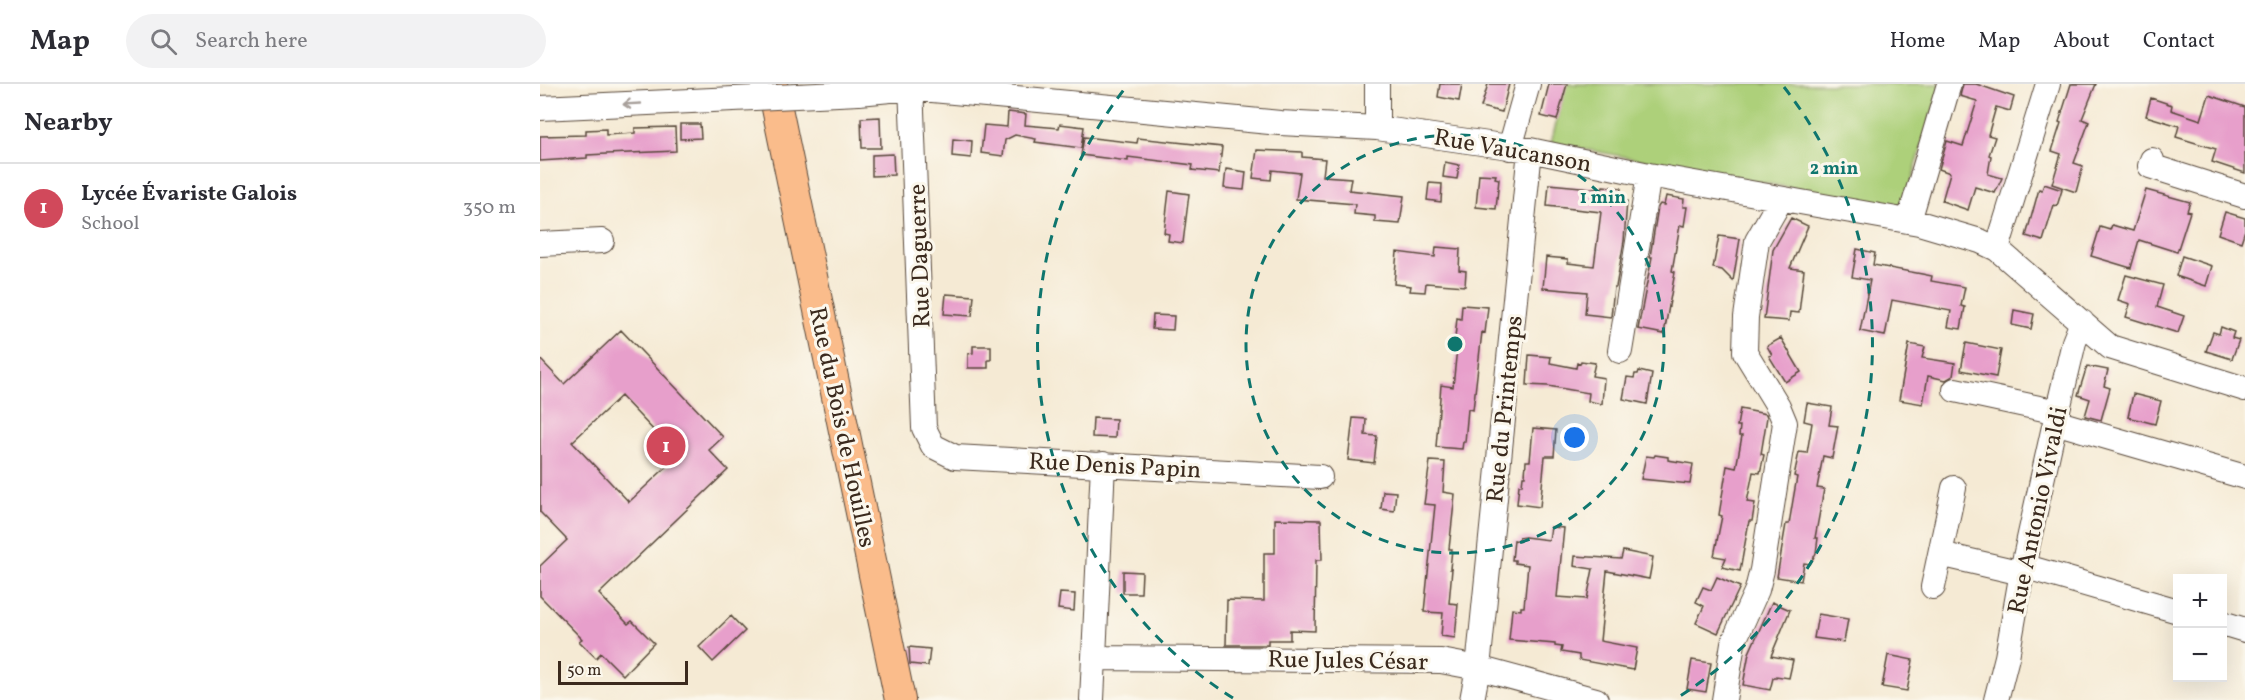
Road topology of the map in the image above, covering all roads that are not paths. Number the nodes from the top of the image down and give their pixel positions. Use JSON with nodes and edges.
{"nodes":[{"id":1,"x":772,"y":84,"type":"edge"},
{"id":2,"x":1377,"y":84,"type":"edge"},
{"id":3,"x":1528,"y":84,"type":"edge"},
{"id":4,"x":1949,"y":84,"type":"edge"},
{"id":5,"x":2048,"y":84,"type":"edge"},
{"id":6,"x":911,"y":86,"type":"edge"},
{"id":7,"x":540,"y":108,"type":"edge"},
{"id":8,"x":1377,"y":128,"type":"junction"},
{"id":9,"x":1520,"y":149,"type":"junction"},
{"id":10,"x":2152,"y":160,"type":"dead end"},
{"id":11,"x":1649,"y":175,"type":"junction"},
{"id":12,"x":2245,"y":196,"type":"edge"},
{"id":13,"x":1781,"y":199,"type":"junction"},
{"id":14,"x":1909,"y":221,"type":"junction"},
{"id":15,"x":602,"y":241,"type":"dead end"},
{"id":16,"x":540,"y":244,"type":"edge"},
{"id":17,"x":1997,"y":249,"type":"junction"},
{"id":18,"x":2082,"y":322,"type":"junction"},
{"id":19,"x":1620,"y":351,"type":"dead end"},
{"id":20,"x":2245,"y":388,"type":"edge"},
{"id":21,"x":1955,"y":390,"type":"dead end"},
{"id":22,"x":2057,"y":417,"type":"junction"},
{"id":23,"x":924,"y":428,"type":"joint"},
{"id":24,"x":1103,"y":464,"type":"junction"},
{"id":25,"x":1320,"y":477,"type":"dead end"},
{"id":26,"x":2245,"y":477,"type":"edge"},
{"id":27,"x":1954,"y":488,"type":"dead end"},
{"id":28,"x":1940,"y":554,"type":"junction"},
{"id":29,"x":2022,"y":570,"type":"junction"},
{"id":30,"x":1933,"y":587,"type":"dead end"},
{"id":31,"x":2173,"y":609,"type":"edge"},
{"id":32,"x":2227,"y":624,"type":"edge"},
{"id":33,"x":2245,"y":630,"type":"edge"},
{"id":34,"x":1094,"y":658,"type":"junction"},
{"id":35,"x":1478,"y":668,"type":"junction"},
{"id":36,"x":900,"y":700,"type":"edge"},
{"id":37,"x":1092,"y":700,"type":"edge"},
{"id":38,"x":1472,"y":700,"type":"edge"},
{"id":39,"x":1596,"y":700,"type":"edge"},
{"id":40,"x":1724,"y":700,"type":"edge"},
{"id":41,"x":1996,"y":700,"type":"edge"}],
"edges":[{"from":1,"to":36,"type":"main road","name":"Rue du Bois de Houilles"},
{"from":2,"to":8,"type":"street"},
{"from":3,"to":9,"type":"street","name":"Rue du Printemps"},
{"from":4,"to":14,"type":"street"},
{"from":5,"to":17,"type":"street"},
{"from":6,"to":7,"type":"street","name":"Rue Vaucanson","one_way":true,"bridge":true},
{"from":6,"to":8,"type":"street","name":"Rue Vaucanson"},
{"from":6,"to":23,"type":"street","name":"Rue Daguerre"},
{"from":8,"to":9,"type":"street","name":"Rue Vaucanson"},
{"from":9,"to":11,"type":"street","name":"Rue Vaucanson"},
{"from":9,"to":35,"type":"street","name":"Rue du Printemps"},
{"from":10,"to":12,"type":"street"},
{"from":11,"to":13,"type":"street","name":"Rue Vaucanson"},
{"from":11,"to":19,"type":"street"},
{"from":13,"to":14,"type":"street","name":"Rue Vaucanson"},
{"from":13,"to":40,"type":"street"},
{"from":14,"to":17,"type":"street","name":"Rue Vaucanson"},
{"from":15,"to":16,"type":"street"},
{"from":17,"to":18,"type":"street","name":"Rue Vaucanson"},
{"from":18,"to":20,"type":"street","name":"Rue Vaucanson"},
{"from":18,"to":22,"type":"street","name":"Rue Antonio Vivaldi"},
{"from":21,"to":22,"type":"street"},
{"from":22,"to":26,"type":"street"},
{"from":22,"to":29,"type":"street","name":"Rue Antonio Vivaldi"},
{"from":23,"to":24,"type":"street","name":"Rue Denis Papin"},
{"from":24,"to":25,"type":"street","name":"Rue Denis Papin"},
{"from":24,"to":34,"type":"street"},
{"from":27,"to":28,"type":"street"},
{"from":28,"to":29,"type":"street"},
{"from":28,"to":30,"type":"street"},
{"from":29,"to":31,"type":"street"},
{"from":29,"to":41,"type":"street","name":"Rue Antonio Vivaldi"},
{"from":32,"to":33,"type":"street"},
{"from":34,"to":35,"type":"street","name":"Rue Jules César"},
{"from":34,"to":37,"type":"street"},
{"from":35,"to":38,"type":"street","name":"Rue du Printemps"},
{"from":35,"to":39,"type":"street","name":"Rue Jules César"}]}
